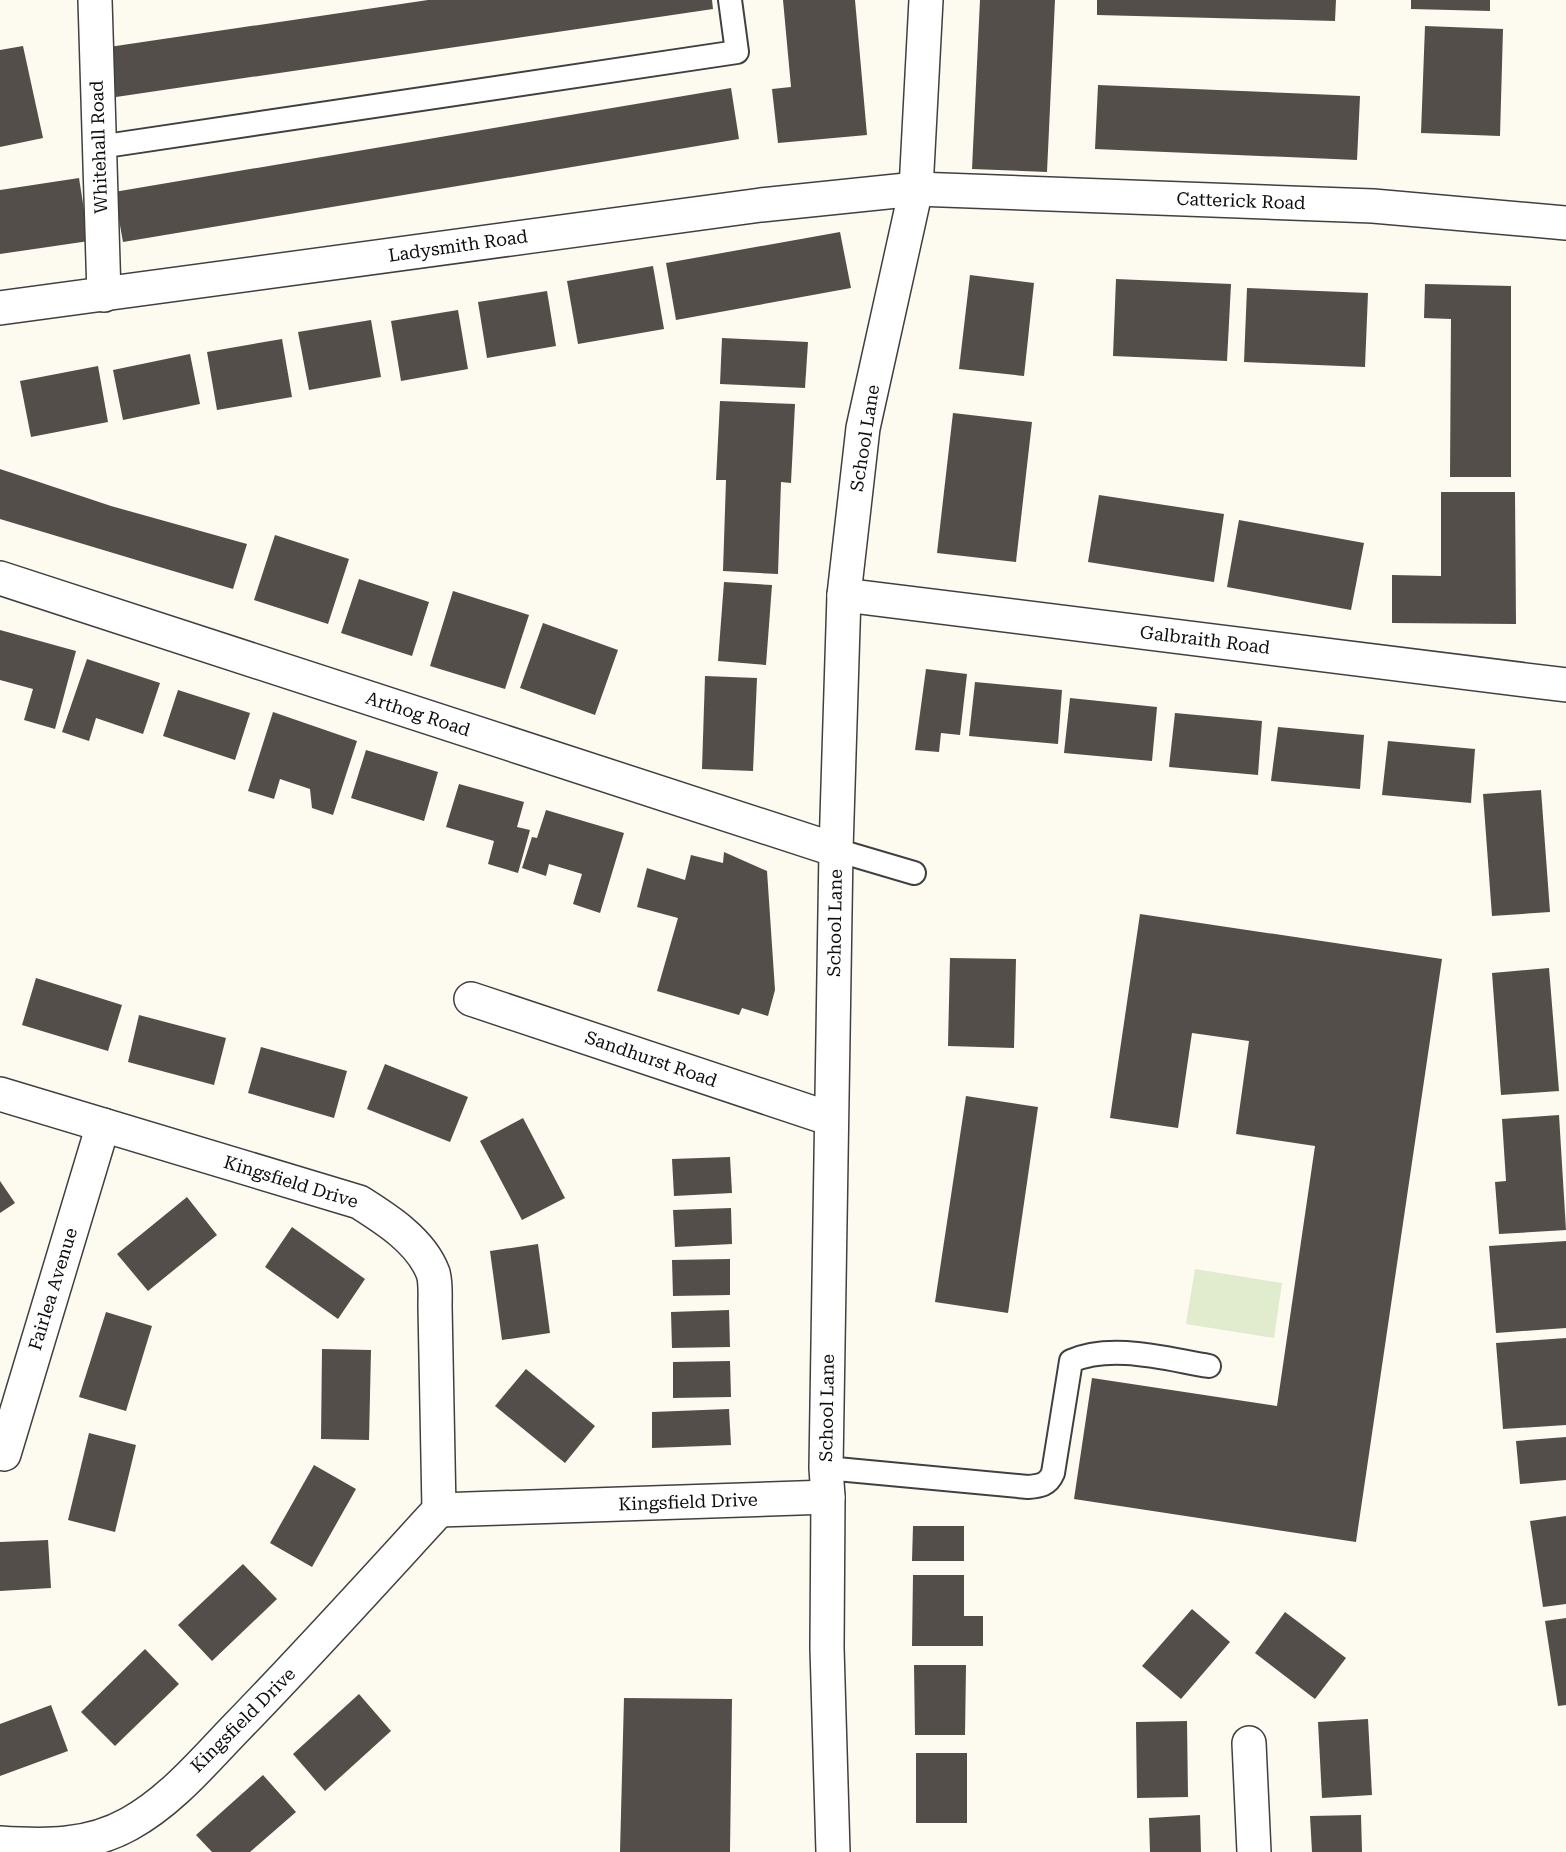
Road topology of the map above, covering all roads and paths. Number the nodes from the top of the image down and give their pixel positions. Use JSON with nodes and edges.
{"nodes":[{"id":1,"x":95,"y":0,"type":"edge"},
{"id":2,"x":730,"y":0,"type":"edge"},
{"id":3,"x":926,"y":0,"type":"edge"},
{"id":4,"x":99,"y":147,"type":"junction"},
{"id":5,"x":916,"y":189,"type":"junction"},
{"id":6,"x":1566,"y":222,"type":"edge"},
{"id":7,"x":104,"y":295,"type":"junction"},
{"id":8,"x":0,"y":308,"type":"edge"},
{"id":9,"x":0,"y":578,"type":"edge"},
{"id":10,"x":844,"y":595,"type":"junction"},
{"id":11,"x":1566,"y":685,"type":"edge"},
{"id":12,"x":836,"y":850,"type":"junction"},
{"id":13,"x":914,"y":873,"type":"dead end"},
{"id":14,"x":471,"y":999,"type":"dead end"},
{"id":15,"x":0,"y":1094,"type":"edge"},
{"id":16,"x":831,"y":1119,"type":"junction"},
{"id":17,"x":103,"y":1125,"type":"junction"},
{"id":18,"x":1209,"y":1366,"type":"dead end"},
{"id":19,"x":4,"y":1454,"type":"dead end"},
{"id":20,"x":827,"y":1483,"type":"junction"},
{"id":21,"x":439,"y":1510,"type":"junction"},
{"id":22,"x":1249,"y":1743,"type":"dead end"},
{"id":23,"x":0,"y":1843,"type":"edge"},
{"id":24,"x":833,"y":1852,"type":"edge"},
{"id":25,"x":1254,"y":1852,"type":"edge"}],
"edges":[{"from":1,"to":4,"type":"street","name":"Whitehall Road"},
{"from":2,"to":4,"type":"lane"},
{"from":3,"to":5,"type":"street","name":"School Lane"},
{"from":4,"to":7,"type":"street","name":"Whitehall Road"},
{"from":5,"to":6,"type":"street","name":"Catterick Road"},
{"from":5,"to":7,"type":"street","name":"Ladysmith Road"},
{"from":5,"to":10,"type":"street","name":"School Lane"},
{"from":7,"to":8,"type":"street","name":"Ladysmith Road"},
{"from":9,"to":12,"type":"street","name":"Arthog Road"},
{"from":10,"to":11,"type":"street","name":"Galbraith Road"},
{"from":10,"to":12,"type":"street","name":"School Lane"},
{"from":12,"to":13,"type":"lane"},
{"from":12,"to":16,"type":"street","name":"School Lane"},
{"from":14,"to":16,"type":"street","name":"Sandhurst Road"},
{"from":15,"to":17,"type":"street","name":"Kingsfield Drive"},
{"from":16,"to":20,"type":"street","name":"School Lane"},
{"from":17,"to":19,"type":"street","name":"Fairlea Avenue"},
{"from":17,"to":21,"type":"street","name":"Kingsfield Drive"},
{"from":18,"to":20,"type":"lane"},
{"from":20,"to":21,"type":"street","name":"Kingsfield Drive"},
{"from":20,"to":24,"type":"street","name":"School Lane"},
{"from":21,"to":23,"type":"street","name":"Kingsfield Drive"},
{"from":22,"to":25,"type":"street"}]}
